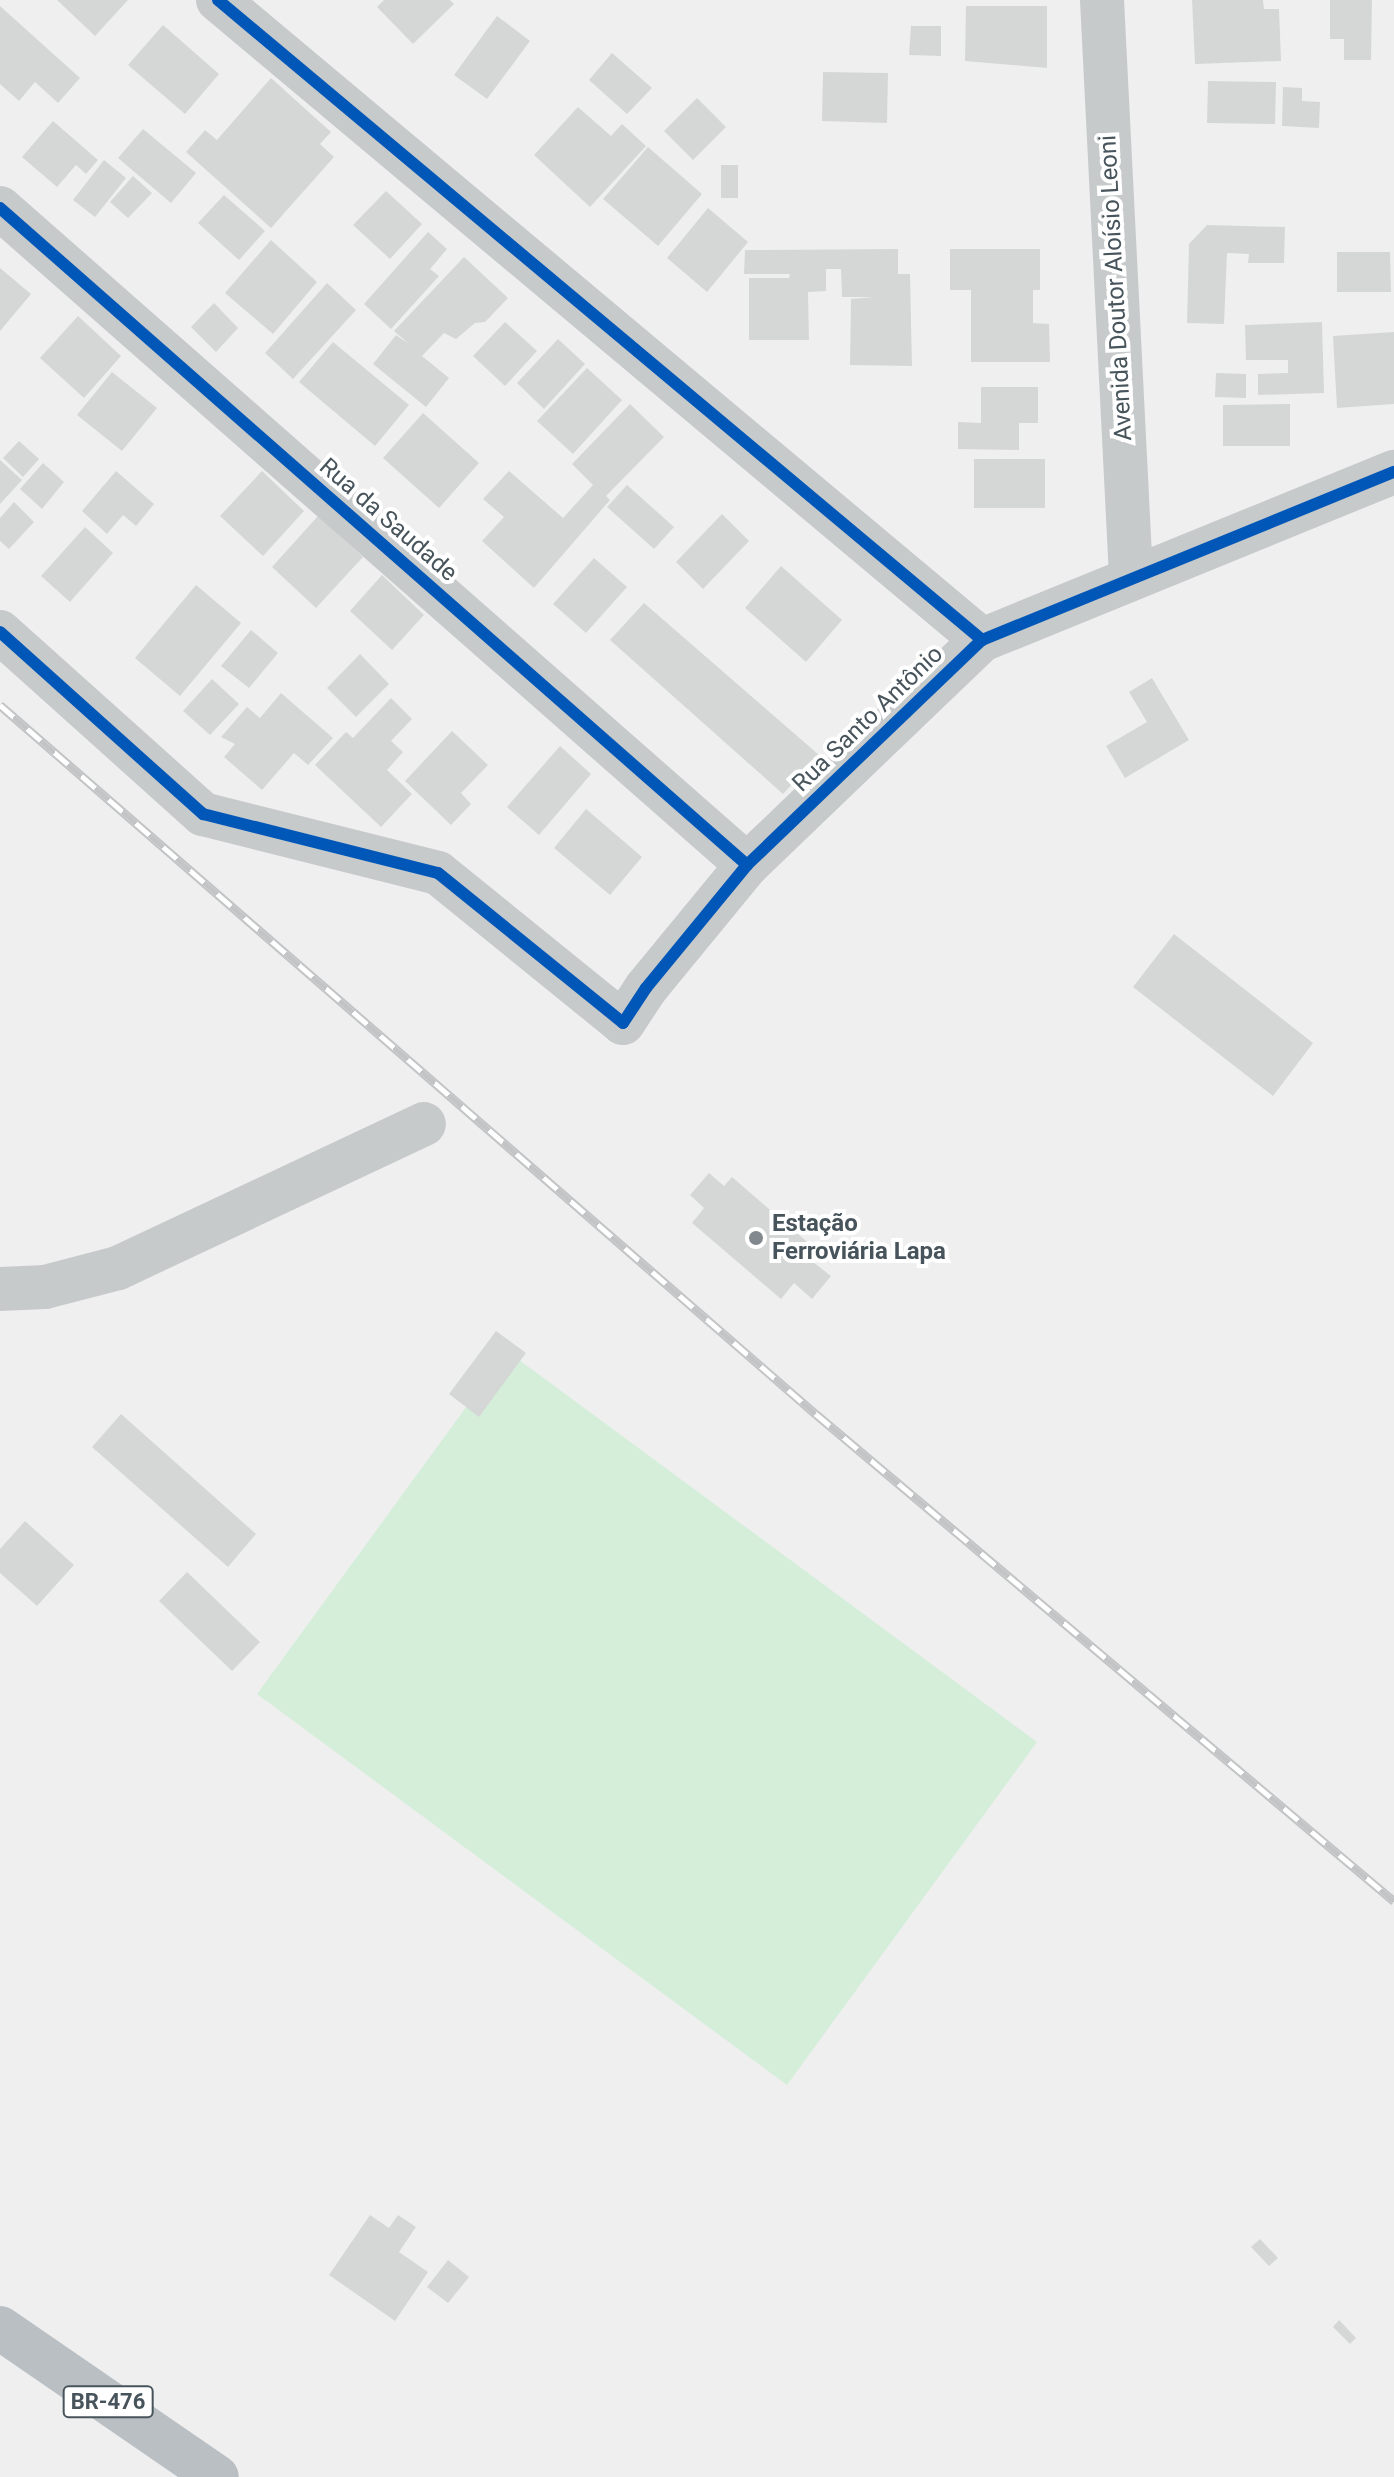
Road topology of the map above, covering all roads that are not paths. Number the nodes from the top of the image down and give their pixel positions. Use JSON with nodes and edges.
{"nodes":[{"id":1,"x":218,"y":0,"type":"edge"},
{"id":2,"x":1102,"y":0,"type":"edge"},
{"id":3,"x":0,"y":208,"type":"edge"},
{"id":4,"x":1394,"y":472,"type":"edge"},
{"id":5,"x":1131,"y":576,"type":"junction"},
{"id":6,"x":0,"y":632,"type":"edge"},
{"id":7,"x":982,"y":640,"type":"junction"},
{"id":8,"x":747,"y":865,"type":"junction"},
{"id":9,"x":424,"y":1124,"type":"dead end"},
{"id":10,"x":0,"y":1289,"type":"edge"},
{"id":11,"x":0,"y":2328,"type":"edge"},
{"id":12,"x":217,"y":2477,"type":"edge"}],
"edges":[{"from":1,"to":7,"type":"street"},
{"from":2,"to":5,"type":"street","name":"Avenida Doutor Aloísio Leoni"},
{"from":3,"to":8,"type":"street","name":"Rua da Saudade"},
{"from":4,"to":5,"type":"street","name":"Rua Santo Antônio"},
{"from":5,"to":7,"type":"street","name":"Rua Santo Antônio"},
{"from":6,"to":8,"type":"street","name":"Rua Santo Antônio"},
{"from":7,"to":8,"type":"street","name":"Rua Santo Antônio"},
{"from":9,"to":10,"type":"street"},
{"from":11,"to":12,"type":"highway","number":"BR-476"}]}
